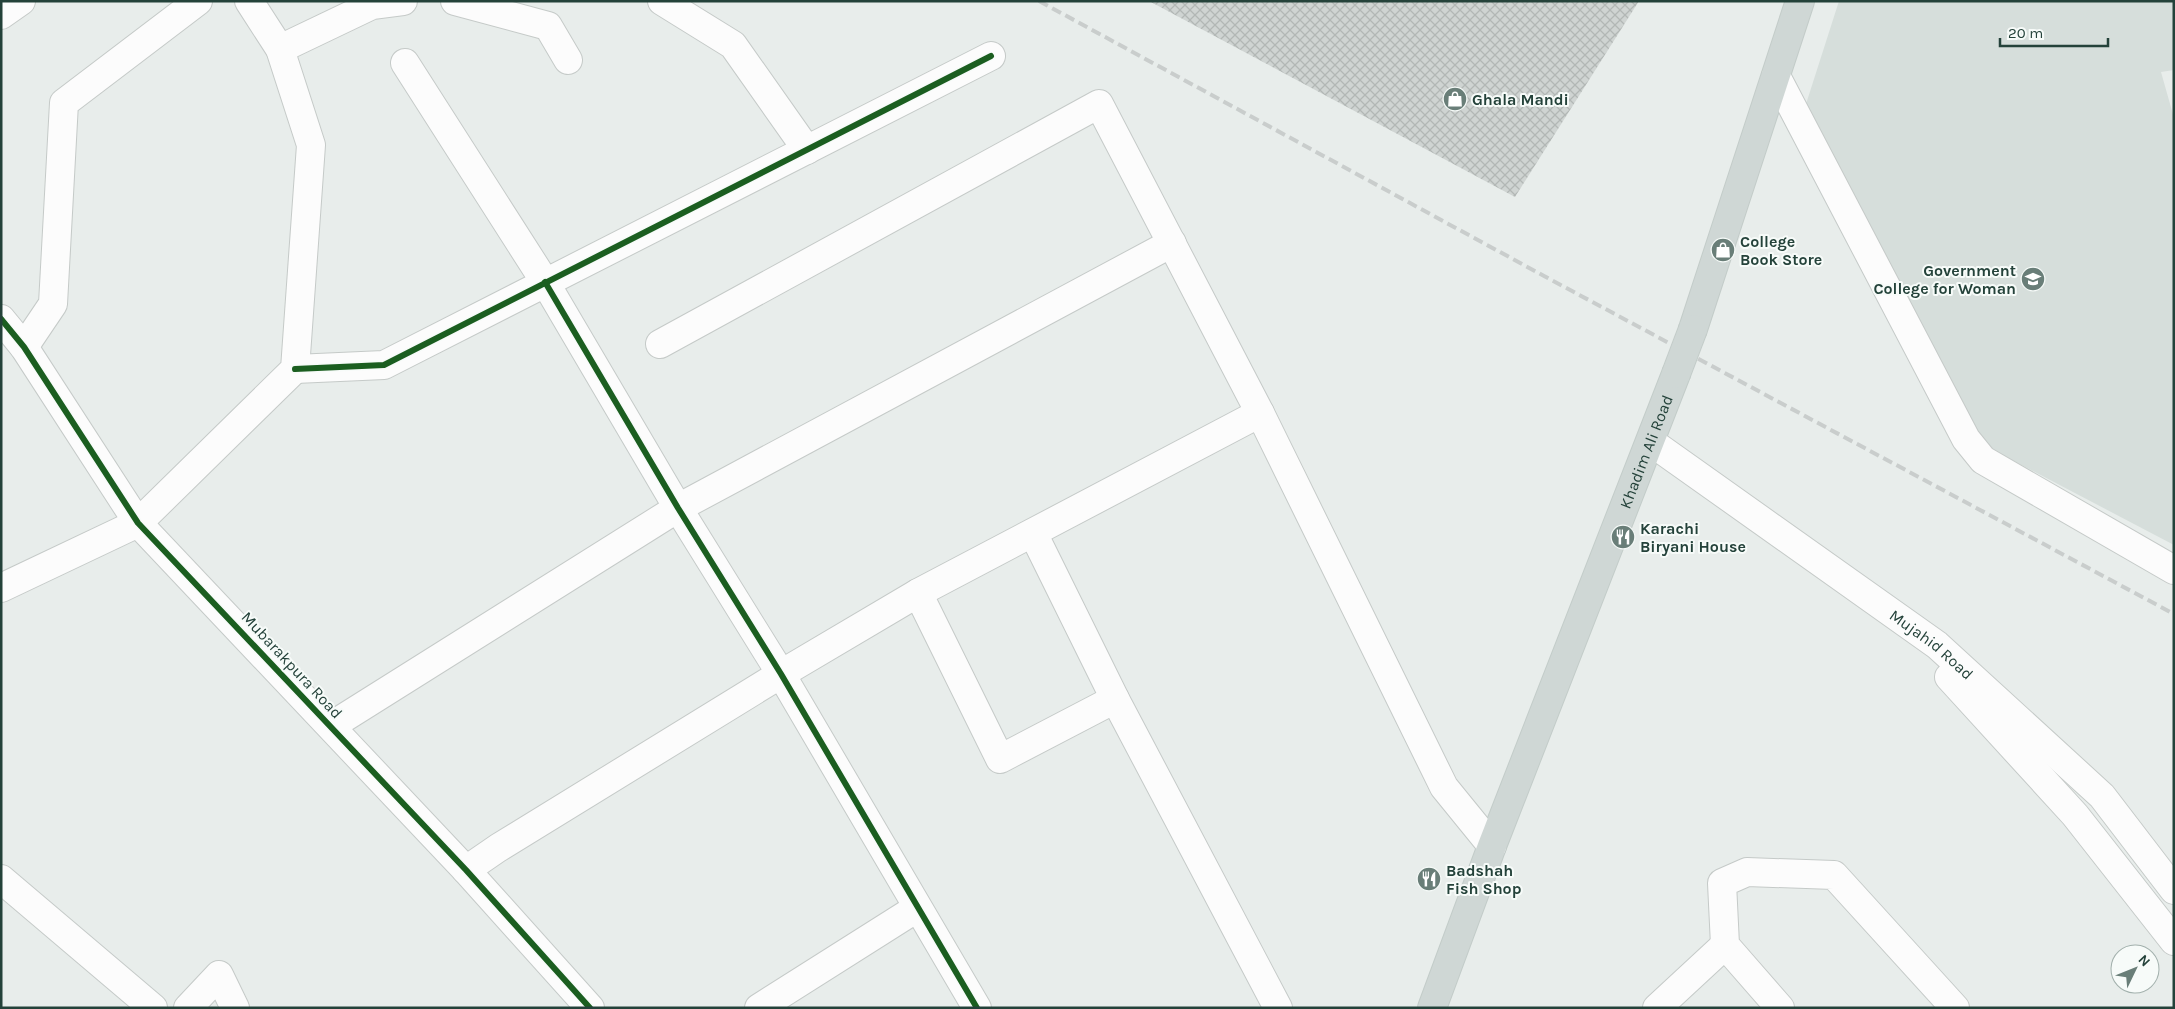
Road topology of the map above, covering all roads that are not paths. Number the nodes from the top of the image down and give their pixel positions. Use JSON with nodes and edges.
{"nodes":[{"id":1,"x":21,"y":1,"type":"edge"},
{"id":2,"x":198,"y":1,"type":"edge"},
{"id":3,"x":248,"y":1,"type":"edge"},
{"id":4,"x":403,"y":1,"type":"edge"},
{"id":5,"x":455,"y":1,"type":"edge"},
{"id":6,"x":662,"y":1,"type":"edge"},
{"id":7,"x":1800,"y":1,"type":"edge"},
{"id":8,"x":1,"y":15,"type":"edge"},
{"id":9,"x":280,"y":49,"type":"junction"},
{"id":10,"x":991,"y":56,"type":"dead end"},
{"id":11,"x":568,"y":60,"type":"dead end"},
{"id":12,"x":405,"y":63,"type":"dead end"},
{"id":13,"x":1776,"y":76,"type":"junction"},
{"id":14,"x":807,"y":150,"type":"junction"},
{"id":15,"x":1172,"y":243,"type":"junction"},
{"id":16,"x":545,"y":282,"type":"junction"},
{"id":17,"x":1,"y":320,"type":"edge"},
{"id":18,"x":660,"y":344,"type":"dead end"},
{"id":19,"x":24,"y":347,"type":"junction"},
{"id":20,"x":294,"y":370,"type":"junction"},
{"id":21,"x":1260,"y":413,"type":"junction"},
{"id":22,"x":1651,"y":442,"type":"junction"},
{"id":23,"x":678,"y":508,"type":"junction"},
{"id":24,"x":138,"y":523,"type":"junction"},
{"id":25,"x":1033,"y":533,"type":"junction"},
{"id":26,"x":2174,"y":570,"type":"edge"},
{"id":27,"x":1,"y":588,"type":"edge"},
{"id":28,"x":918,"y":593,"type":"junction"},
{"id":29,"x":1892,"y":612,"type":"junction"},
{"id":30,"x":781,"y":674,"type":"junction"},
{"id":31,"x":1114,"y":699,"type":"junction"},
{"id":32,"x":331,"y":726,"type":"junction"},
{"id":33,"x":2102,"y":796,"type":"junction"},
{"id":34,"x":2074,"y":815,"type":"junction"},
{"id":35,"x":1492,"y":846,"type":"junction"},
{"id":36,"x":466,"y":870,"type":"junction"},
{"id":37,"x":1,"y":879,"type":"edge"},
{"id":38,"x":2174,"y":890,"type":"edge"},
{"id":39,"x":918,"y":908,"type":"junction"},
{"id":40,"x":2174,"y":941,"type":"edge"},
{"id":41,"x":1725,"y":945,"type":"junction"},
{"id":42,"x":153,"y":1008,"type":"edge"},
{"id":43,"x":188,"y":1008,"type":"edge"},
{"id":44,"x":235,"y":1008,"type":"edge"},
{"id":45,"x":590,"y":1008,"type":"edge"},
{"id":46,"x":759,"y":1008,"type":"edge"},
{"id":47,"x":976,"y":1008,"type":"edge"},
{"id":48,"x":1278,"y":1008,"type":"edge"},
{"id":49,"x":1432,"y":1008,"type":"edge"},
{"id":50,"x":1657,"y":1008,"type":"edge"},
{"id":51,"x":1780,"y":1008,"type":"edge"},
{"id":52,"x":1955,"y":1008,"type":"edge"}],
"edges":[{"from":1,"to":8,"type":"street"},
{"from":2,"to":19,"type":"street"},
{"from":3,"to":9,"type":"street"},
{"from":4,"to":9,"type":"street"},
{"from":5,"to":11,"type":"street"},
{"from":6,"to":14,"type":"street"},
{"from":7,"to":13,"type":"main road","name":"Khadim Ali Road"},
{"from":9,"to":20,"type":"street"},
{"from":10,"to":14,"type":"street"},
{"from":12,"to":16,"type":"street"},
{"from":13,"to":22,"type":"main road","name":"Khadim Ali Road","bridge":true},
{"from":13,"to":26,"type":"street"},
{"from":14,"to":16,"type":"street"},
{"from":15,"to":18,"type":"street"},
{"from":15,"to":21,"type":"street"},
{"from":15,"to":23,"type":"street"},
{"from":16,"to":20,"type":"street"},
{"from":16,"to":23,"type":"street"},
{"from":17,"to":19,"type":"street","name":"Mubarakpura Road"},
{"from":19,"to":24,"type":"street","name":"Mubarakpura Road"},
{"from":20,"to":24,"type":"street"},
{"from":21,"to":25,"type":"street"},
{"from":21,"to":35,"type":"street"},
{"from":22,"to":29,"type":"street","name":"Mujahid Road"},
{"from":22,"to":35,"type":"main road","name":"Khadim Ali Road"},
{"from":23,"to":30,"type":"street"},
{"from":23,"to":32,"type":"street"},
{"from":24,"to":27,"type":"street"},
{"from":24,"to":32,"type":"street","name":"Mubarakpura Road"},
{"from":25,"to":28,"type":"street"},
{"from":25,"to":31,"type":"street"},
{"from":28,"to":30,"type":"street"},
{"from":28,"to":31,"type":"street"},
{"from":29,"to":33,"type":"street","name":"Mujahid Road"},
{"from":29,"to":34,"type":"street"},
{"from":30,"to":36,"type":"street"},
{"from":30,"to":39,"type":"street"},
{"from":31,"to":48,"type":"street"},
{"from":32,"to":36,"type":"street","name":"Mubarakpura Road"},
{"from":33,"to":34,"type":"street"},
{"from":33,"to":38,"type":"street","name":"Mujahid Road"},
{"from":34,"to":40,"type":"street"},
{"from":35,"to":49,"type":"main road","name":"Khadim Ali Road"},
{"from":36,"to":45,"type":"street","name":"Mubarakpura Road"},
{"from":37,"to":42,"type":"street"},
{"from":39,"to":46,"type":"street"},
{"from":39,"to":47,"type":"street"},
{"from":41,"to":50,"type":"street"},
{"from":41,"to":51,"type":"street"},
{"from":41,"to":52,"type":"street"},
{"from":43,"to":44,"type":"street"}]}
